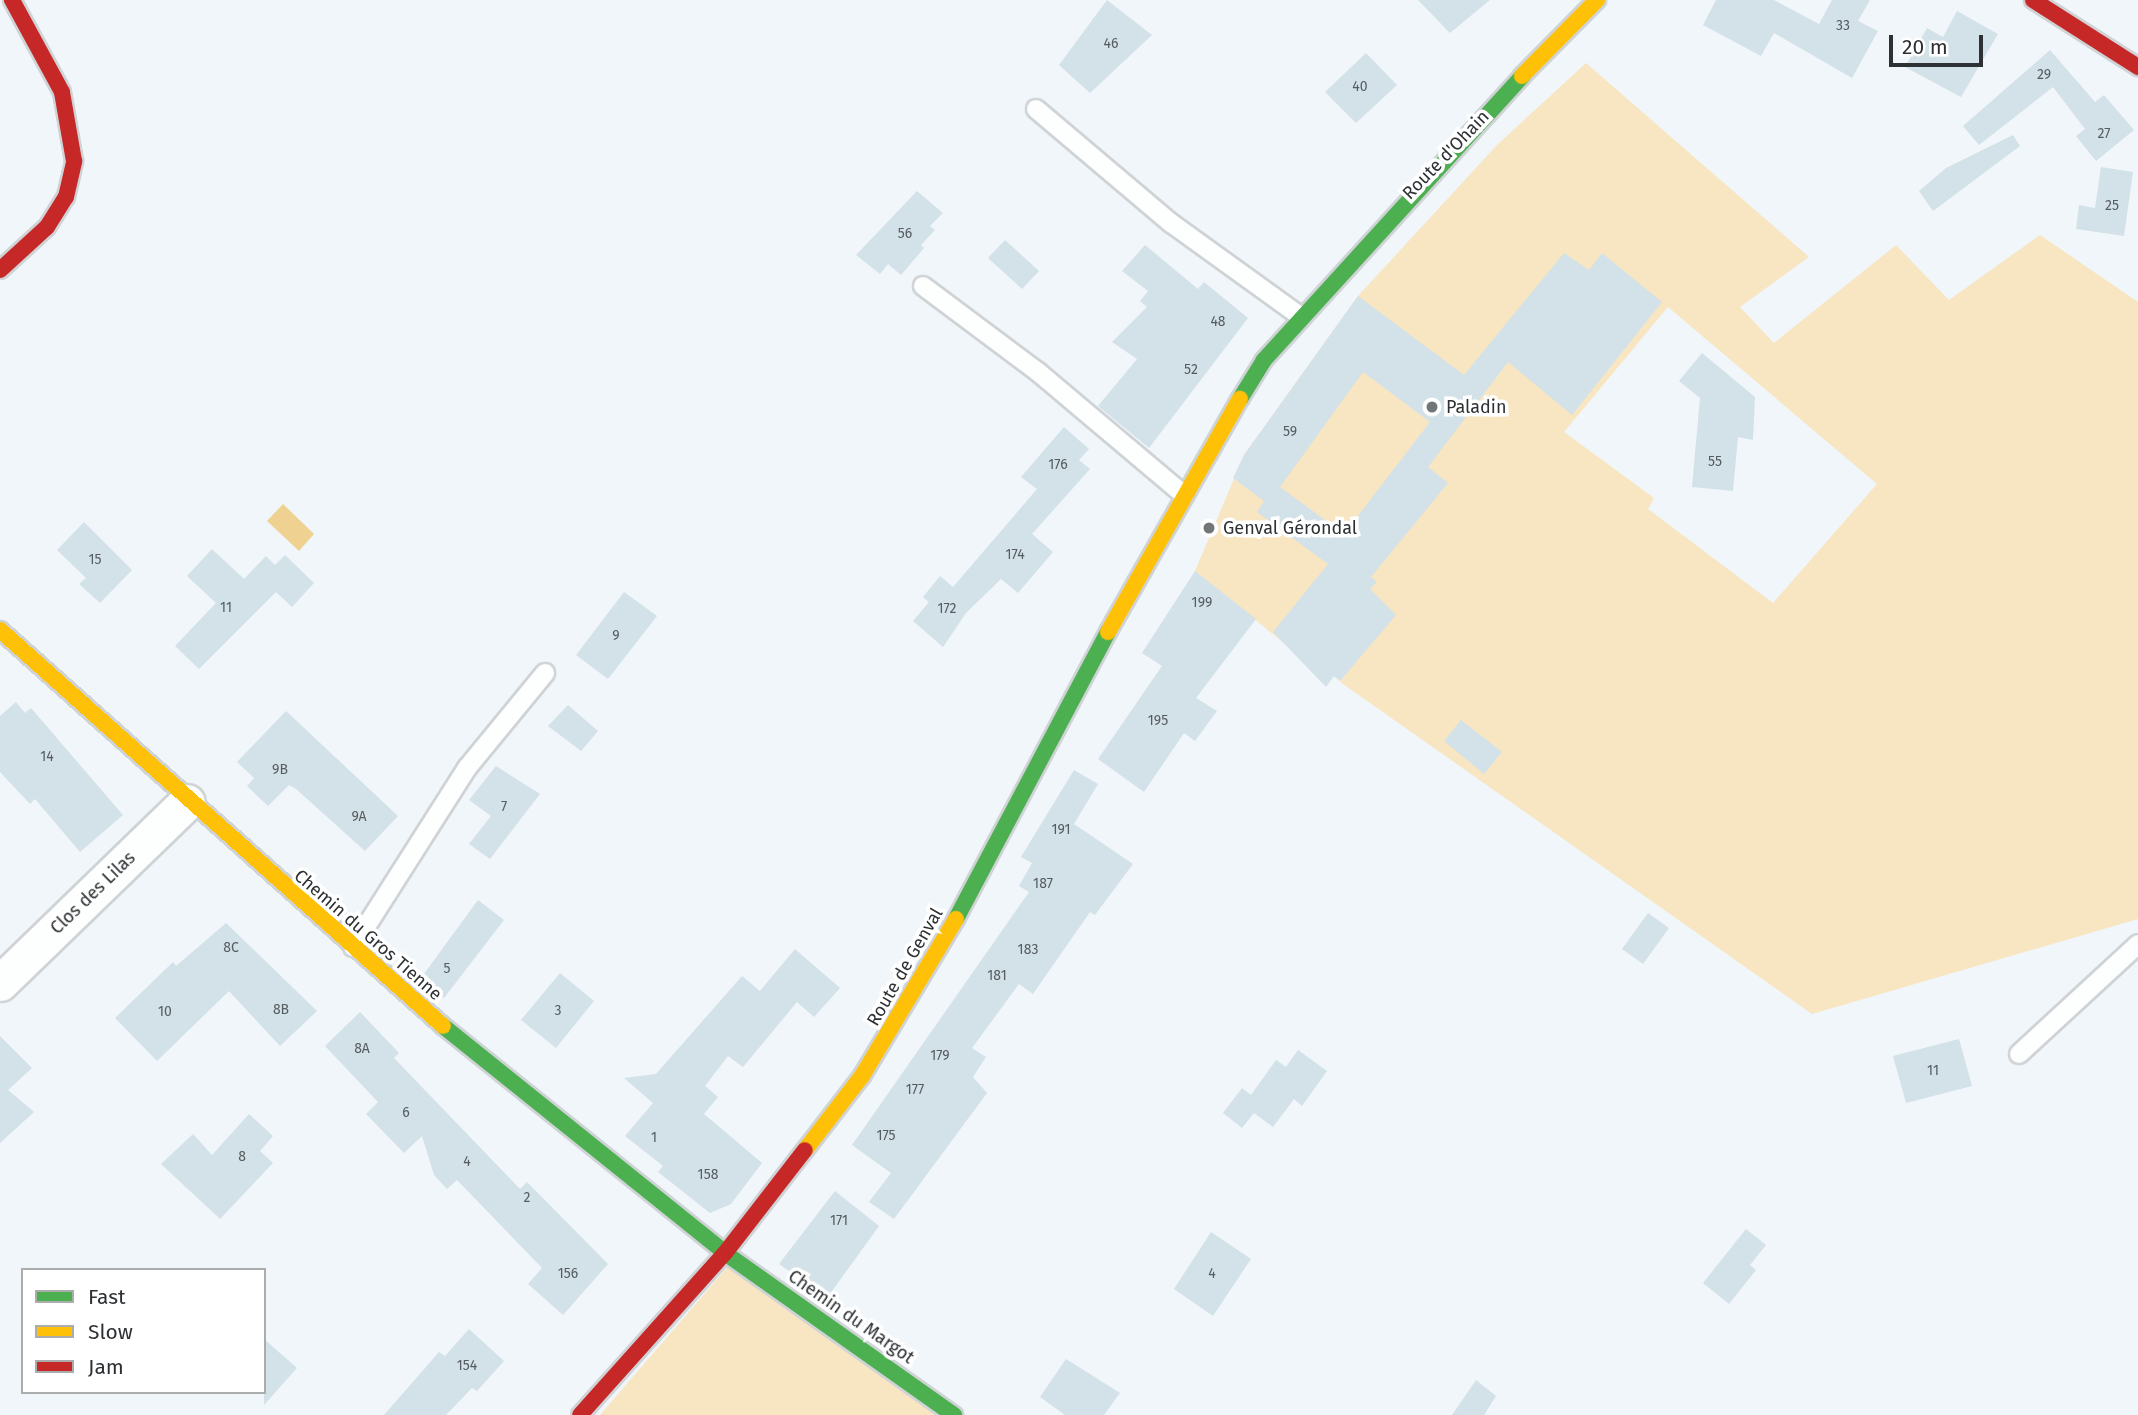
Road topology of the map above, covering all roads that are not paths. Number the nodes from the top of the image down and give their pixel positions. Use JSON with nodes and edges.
{"nodes":[{"id":1,"x":12,"y":0,"type":"edge"},
{"id":2,"x":1597,"y":0,"type":"edge"},
{"id":3,"x":2033,"y":0,"type":"edge"},
{"id":4,"x":2138,"y":67,"type":"edge"},
{"id":5,"x":1036,"y":108,"type":"dead end"},
{"id":6,"x":0,"y":270,"type":"edge"},
{"id":7,"x":923,"y":286,"type":"dead end"},
{"id":8,"x":1300,"y":316,"type":"junction"},
{"id":9,"x":1185,"y":491,"type":"junction"},
{"id":10,"x":0,"y":630,"type":"edge"},
{"id":11,"x":545,"y":673,"type":"dead end"},
{"id":12,"x":187,"y":802,"type":"junction"},
{"id":13,"x":2138,"y":944,"type":"edge"},
{"id":14,"x":354,"y":947,"type":"junction"},
{"id":15,"x":0,"y":983,"type":"edge"},
{"id":16,"x":2019,"y":1054,"type":"dead end"},
{"id":17,"x":725,"y":1253,"type":"junction"},
{"id":18,"x":580,"y":1415,"type":"edge"},
{"id":19,"x":954,"y":1415,"type":"edge"}],
"edges":[{"from":1,"to":6,"type":"main road"},
{"from":2,"to":8,"type":"main road","name":"Route d'Ohain"},
{"from":3,"to":4,"type":"main road"},
{"from":5,"to":8,"type":"lane"},
{"from":7,"to":9,"type":"lane"},
{"from":8,"to":9,"type":"main road","name":"Route d'Ohain"},
{"from":9,"to":17,"type":"main road","name":"Route de Genval"},
{"from":10,"to":12,"type":"main road","name":"Chemin du Gros Tienne"},
{"from":11,"to":14,"type":"lane"},
{"from":12,"to":14,"type":"main road","name":"Chemin du Gros Tienne"},
{"from":12,"to":15,"type":"street","name":"Clos des Lilas"},
{"from":13,"to":16,"type":"lane"},
{"from":14,"to":17,"type":"main road","name":"Chemin du Gros Tienne"},
{"from":17,"to":18,"type":"main road","name":"Route de Genval"},
{"from":17,"to":19,"type":"main road","name":"Chemin du Margot"}]}
